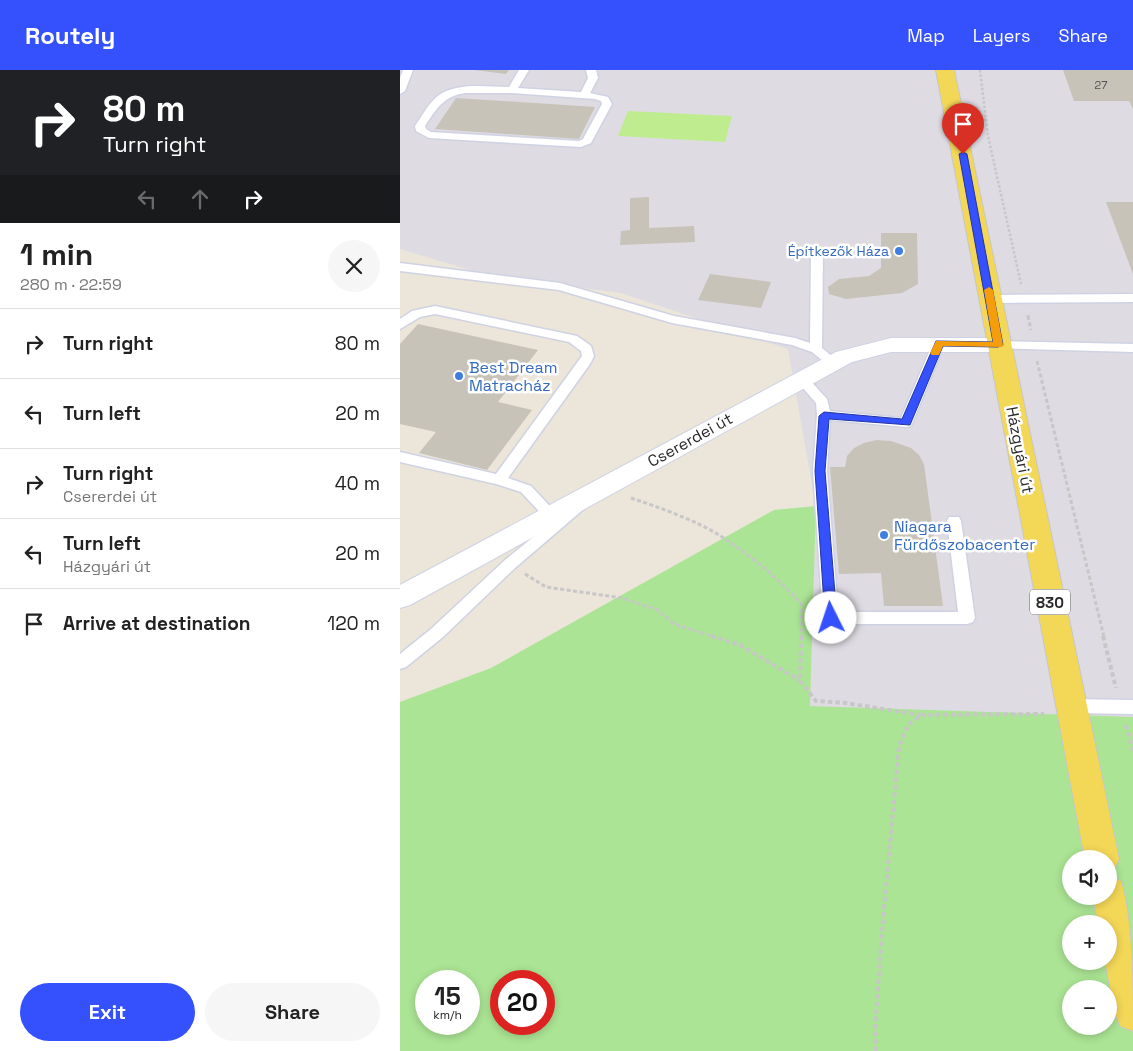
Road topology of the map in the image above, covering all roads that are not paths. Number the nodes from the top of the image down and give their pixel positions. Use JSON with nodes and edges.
{"nodes":[{"id":1,"x":408,"y":70,"type":"edge"},
{"id":2,"x":524,"y":70,"type":"edge"},
{"id":3,"x":591,"y":70,"type":"edge"},
{"id":4,"x":945,"y":70,"type":"edge"},
{"id":5,"x":512,"y":90,"type":"junction"},
{"id":6,"x":400,"y":91,"type":"edge"},
{"id":7,"x":584,"y":95,"type":"junction"},
{"id":8,"x":817,"y":251,"type":"dead end"},
{"id":9,"x":400,"y":267,"type":"edge"},
{"id":10,"x":1133,"y":298,"type":"edge"},
{"id":11,"x":990,"y":299,"type":"junction"},
{"id":12,"x":400,"y":325,"type":"edge"},
{"id":13,"x":939,"y":343,"type":"junction"},
{"id":14,"x":998,"y":345,"type":"junction"},
{"id":15,"x":1133,"y":348,"type":"edge"},
{"id":16,"x":825,"y":356,"type":"junction"},
{"id":17,"x":802,"y":380,"type":"junction"},
{"id":18,"x":824,"y":416,"type":"junction"},
{"id":19,"x":400,"y":457,"type":"edge"},
{"id":20,"x":499,"y":480,"type":"junction"},
{"id":21,"x":603,"y":488,"type":"junction"},
{"id":22,"x":552,"y":516,"type":"junction"},
{"id":23,"x":954,"y":521,"type":"dead end"},
{"id":24,"x":400,"y":598,"type":"edge"},
{"id":25,"x":400,"y":663,"type":"edge"},
{"id":26,"x":1127,"y":707,"type":"edge"},
{"id":27,"x":1072,"y":710,"type":"junction"},
{"id":28,"x":1100,"y":850,"type":"edge"},
{"id":29,"x":1112,"y":905,"type":"edge"},
{"id":30,"x":1133,"y":1013,"type":"edge"}],
"edges":[{"from":1,"to":6,"type":"lane"},
{"from":2,"to":5,"type":"lane"},
{"from":3,"to":7,"type":"lane"},
{"from":4,"to":11,"type":"main road","name":"Házgyári út","number":"830"},
{"from":5,"to":7,"type":"lane"},
{"from":5,"to":7,"type":"lane"},
{"from":8,"to":16,"type":"lane"},
{"from":9,"to":16,"type":"lane"},
{"from":10,"to":11,"type":"lane"},
{"from":11,"to":14,"type":"main road","name":"Házgyári út","number":"830"},
{"from":12,"to":20,"type":"lane"},
{"from":13,"to":14,"type":"street","name":"Csererdei út"},
{"from":13,"to":16,"type":"street","name":"Csererdei út"},
{"from":13,"to":18,"type":"lane"},
{"from":14,"to":15,"type":"lane"},
{"from":14,"to":27,"type":"main road","name":"Házgyári út","number":"830"},
{"from":16,"to":17,"type":"street","name":"Csererdei út"},
{"from":17,"to":18,"type":"lane"},
{"from":17,"to":21,"type":"street","name":"Csererdei út"},
{"from":18,"to":23,"type":"lane"},
{"from":19,"to":20,"type":"lane"},
{"from":20,"to":22,"type":"lane"},
{"from":21,"to":22,"type":"street","name":"Csererdei út"},
{"from":21,"to":25,"type":"lane"},
{"from":22,"to":24,"type":"street","name":"Csererdei út"},
{"from":26,"to":27,"type":"lane"},
{"from":27,"to":28,"type":"main road","name":"Házgyári út","number":"830"},
{"from":29,"to":30,"type":"main road"}]}
